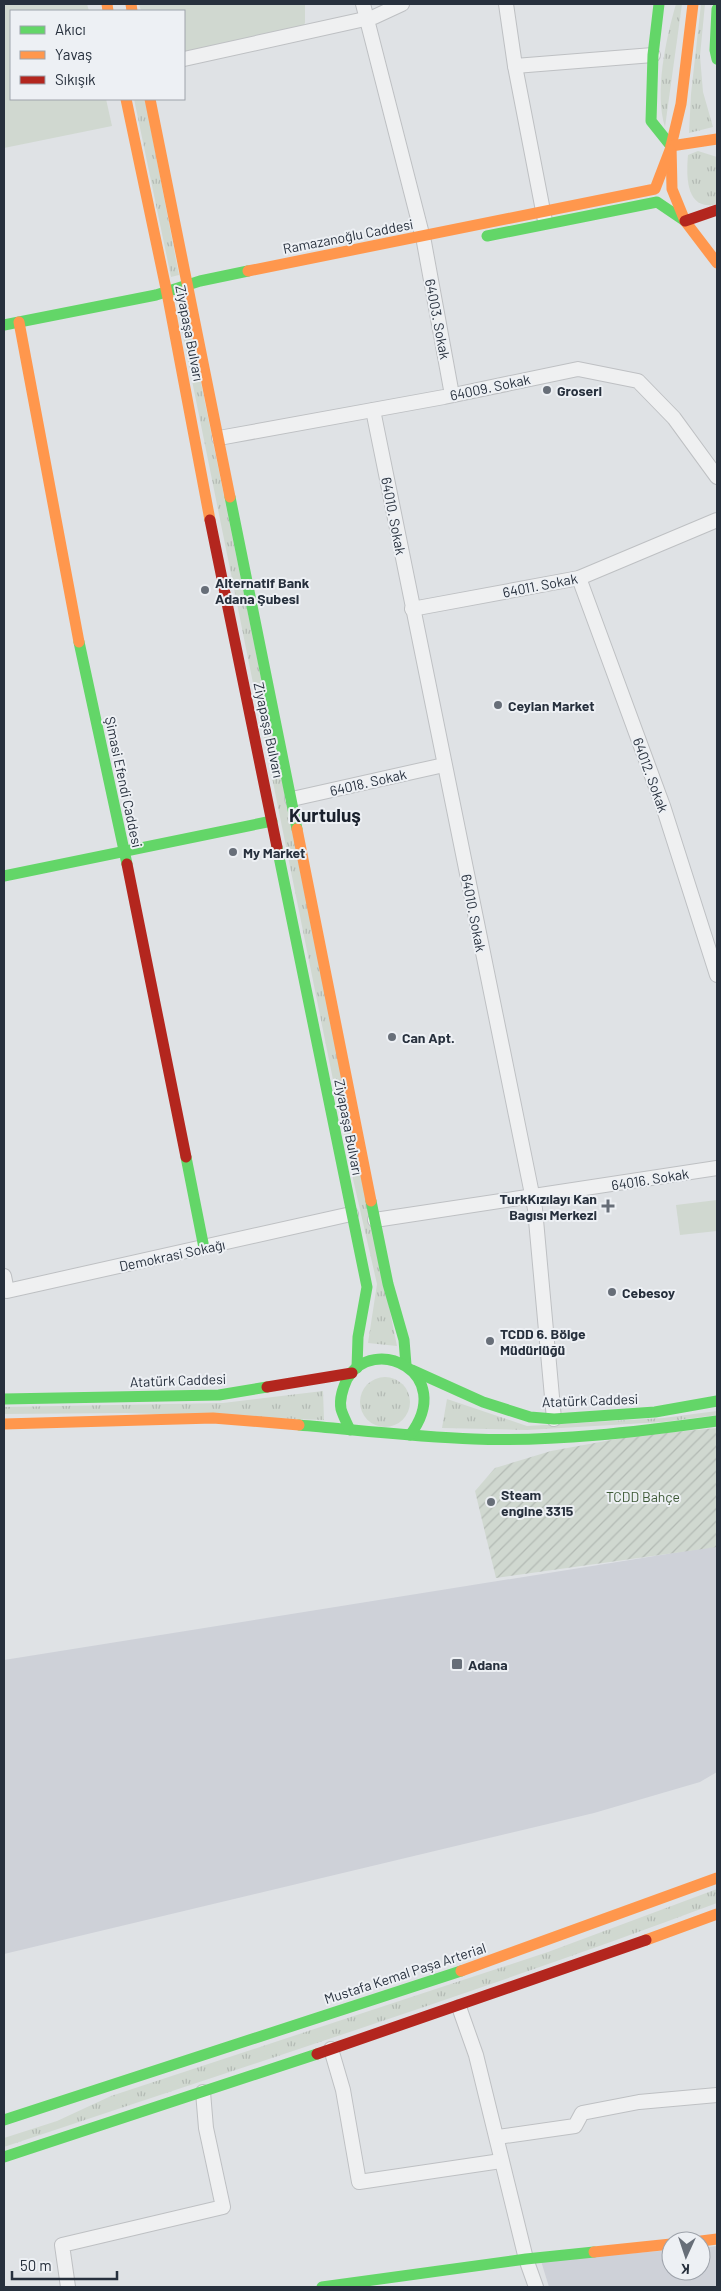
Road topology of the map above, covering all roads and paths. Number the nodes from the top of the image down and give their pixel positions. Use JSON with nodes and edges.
{"nodes":[{"id":1,"x":363,"y":4,"type":"edge"},
{"id":2,"x":402,"y":4,"type":"edge"},
{"id":3,"x":506,"y":4,"type":"edge"},
{"id":4,"x":659,"y":4,"type":"edge"},
{"id":5,"x":667,"y":4,"type":"edge"},
{"id":6,"x":693,"y":4,"type":"edge"},
{"id":7,"x":717,"y":9,"type":"edge"},
{"id":8,"x":365,"y":18,"type":"junction"},
{"id":9,"x":654,"y":54,"type":"junction"},
{"id":10,"x":185,"y":59,"type":"edge"},
{"id":11,"x":717,"y":59,"type":"edge"},
{"id":12,"x":515,"y":66,"type":"junction"},
{"id":13,"x":126,"y":100,"type":"edge"},
{"id":14,"x":150,"y":100,"type":"edge"},
{"id":15,"x":717,"y":139,"type":"edge"},
{"id":16,"x":671,"y":146,"type":"junction"},
{"id":17,"x":717,"y":210,"type":"edge"},
{"id":18,"x":544,"y":218,"type":"junction"},
{"id":19,"x":685,"y":221,"type":"junction"},
{"id":20,"x":480,"y":237,"type":"dead end"},
{"id":21,"x":424,"y":245,"type":"junction"},
{"id":22,"x":717,"y":263,"type":"edge"},
{"id":23,"x":218,"y":289,"type":"dead end"},
{"id":24,"x":187,"y":291,"type":"junction"},
{"id":25,"x":168,"y":297,"type":"junction"},
{"id":26,"x":4,"y":324,"type":"edge"},
{"id":27,"x":20,"y":327,"type":"junction"},
{"id":28,"x":4,"y":336,"type":"edge"},
{"id":29,"x":452,"y":395,"type":"junction"},
{"id":30,"x":373,"y":410,"type":"junction"},
{"id":31,"x":218,"y":438,"type":"junction"},
{"id":32,"x":717,"y":478,"type":"edge"},
{"id":33,"x":717,"y":520,"type":"edge"},
{"id":34,"x":579,"y":578,"type":"junction"},
{"id":35,"x":412,"y":609,"type":"junction"},
{"id":36,"x":444,"y":765,"type":"junction"},
{"id":37,"x":292,"y":799,"type":"junction"},
{"id":38,"x":272,"y":821,"type":"junction"},
{"id":39,"x":124,"y":850,"type":"junction"},
{"id":40,"x":4,"y":876,"type":"edge"},
{"id":41,"x":717,"y":975,"type":"edge"},
{"id":42,"x":717,"y":1168,"type":"edge"},
{"id":43,"x":531,"y":1197,"type":"junction"},
{"id":44,"x":351,"y":1214,"type":"junction"},
{"id":45,"x":375,"y":1220,"type":"junction"},
{"id":46,"x":204,"y":1248,"type":"junction"},
{"id":47,"x":4,"y":1276,"type":"edge"},
{"id":48,"x":409,"y":1368,"type":"junction"},
{"id":49,"x":354,"y":1370,"type":"junction"},
{"id":50,"x":4,"y":1399,"type":"edge"},
{"id":51,"x":717,"y":1401,"type":"edge"},
{"id":52,"x":554,"y":1419,"type":"junction"},
{"id":53,"x":717,"y":1421,"type":"edge"},
{"id":54,"x":4,"y":1424,"type":"edge"},
{"id":55,"x":350,"y":1430,"type":"junction"},
{"id":56,"x":410,"y":1435,"type":"junction"},
{"id":57,"x":717,"y":1878,"type":"edge"},
{"id":58,"x":717,"y":1914,"type":"edge"},
{"id":59,"x":459,"y":2007,"type":"junction"},
{"id":60,"x":331,"y":2049,"type":"junction"},
{"id":61,"x":203,"y":2092,"type":"junction"},
{"id":62,"x":717,"y":2094,"type":"edge"},
{"id":63,"x":4,"y":2120,"type":"edge"},
{"id":64,"x":498,"y":2137,"type":"junction"},
{"id":65,"x":4,"y":2157,"type":"edge"},
{"id":66,"x":501,"y":2161,"type":"junction"},
{"id":67,"x":661,"y":2245,"type":"edge"},
{"id":68,"x":526,"y":2259,"type":"junction"},
{"id":69,"x":392,"y":2282,"type":"edge"},
{"id":70,"x":68,"y":2287,"type":"edge"},
{"id":71,"x":322,"y":2287,"type":"edge"},
{"id":72,"x":536,"y":2287,"type":"edge"}],
"edges":[{"from":1,"to":8,"type":"street","name":"64003. Sokak"},
{"from":2,"to":8,"type":"street"},
{"from":3,"to":12,"type":"street"},
{"from":4,"to":9,"type":"main road"},
{"from":5,"to":9,"type":"main road"},
{"from":6,"to":16,"type":"main road"},
{"from":7,"to":11,"type":"main road"},
{"from":8,"to":10,"type":"street"},
{"from":8,"to":21,"type":"street","name":"64003. Sokak"},
{"from":9,"to":12,"type":"street"},
{"from":9,"to":16,"type":"main road"},
{"from":12,"to":18,"type":"street"},
{"from":13,"to":25,"type":"main road","name":"Ziyapaşa Bulvarı"},
{"from":14,"to":24,"type":"main road","name":"Ziyapaşa Bulvarı"},
{"from":15,"to":16,"type":"main road"},
{"from":16,"to":18,"type":"main road","name":"Ramazanoğlu Caddesi"},
{"from":16,"to":19,"type":"main road"},
{"from":17,"to":19,"type":"main road"},
{"from":18,"to":19,"type":"main road","name":"Ramazanoğlu Caddesi"},
{"from":18,"to":20,"type":"main road","name":"Ramazanoğlu Caddesi"},
{"from":18,"to":21,"type":"main road","name":"Ramazanoğlu Caddesi"},
{"from":19,"to":22,"type":"main road"},
{"from":21,"to":24,"type":"main road","name":"Ramazanoğlu Caddesi"},
{"from":21,"to":29,"type":"street","name":"64003. Sokak"},
{"from":23,"to":24,"type":"main road","name":"Ramazanoğlu Caddesi"},
{"from":24,"to":25,"type":"main road","name":"Ramazanoğlu Caddesi"},
{"from":24,"to":31,"type":"main road","name":"Ziyapaşa Bulvarı"},
{"from":25,"to":27,"type":"main road","name":"Ramazanoğlu Caddesi"},
{"from":25,"to":38,"type":"main road","name":"Ziyapaşa Bulvarı"},
{"from":26,"to":27,"type":"main road","name":"Ramazanoğlu Caddesi"},
{"from":27,"to":28,"type":"main road","name":"Ramazanoğlu Caddesi"},
{"from":27,"to":39,"type":"main road","name":"Şimasi Efendi Caddesi"},
{"from":29,"to":30,"type":"street","name":"64009. Sokak"},
{"from":29,"to":32,"type":"street","name":"64009. Sokak"},
{"from":30,"to":31,"type":"street","name":"64009. Sokak"},
{"from":30,"to":35,"type":"street","name":"64010. Sokak"},
{"from":31,"to":37,"type":"main road","name":"Ziyapaşa Bulvarı"},
{"from":33,"to":34,"type":"street","name":"64011. Sokak"},
{"from":34,"to":35,"type":"street","name":"64011. Sokak"},
{"from":34,"to":41,"type":"street","name":"64012. Sokak"},
{"from":35,"to":36,"type":"street","name":"64010. Sokak"},
{"from":36,"to":37,"type":"street","name":"64018. Sokak"},
{"from":36,"to":43,"type":"street","name":"64010. Sokak"},
{"from":37,"to":45,"type":"main road","name":"Ziyapaşa Bulvarı"},
{"from":38,"to":39,"type":"main road"},
{"from":38,"to":44,"type":"main road","name":"Ziyapaşa Bulvarı"},
{"from":39,"to":40,"type":"main road"},
{"from":39,"to":46,"type":"main road","name":"Şimasi Efendi Caddesi"},
{"from":42,"to":43,"type":"street","name":"64016. Sokak"},
{"from":43,"to":45,"type":"street","name":"64016. Sokak"},
{"from":43,"to":52,"type":"street","name":"64010. Sokak"},
{"from":44,"to":46,"type":"street","name":"Demokrasi Sokağı"},
{"from":44,"to":49,"type":"main road","name":"Ziyapaşa Bulvarı"},
{"from":45,"to":48,"type":"main road","name":"Ziyapaşa Bulvarı"},
{"from":46,"to":47,"type":"street","name":"Demokrasi Sokağı"},
{"from":48,"to":49,"type":"main road"},
{"from":48,"to":52,"type":"main road","name":"Atatürk Caddesi"},
{"from":48,"to":56,"type":"main road"},
{"from":49,"to":50,"type":"main road","name":"Atatürk Caddesi"},
{"from":49,"to":55,"type":"main road"},
{"from":51,"to":52,"type":"main road","name":"Atatürk Caddesi"},
{"from":53,"to":56,"type":"main road"},
{"from":54,"to":55,"type":"main road"},
{"from":55,"to":56,"type":"main road"},
{"from":57,"to":63,"type":"main road","name":"Mustafa Kemal Paşa Arterial"},
{"from":58,"to":59,"type":"main road"},
{"from":59,"to":60,"type":"main road"},
{"from":59,"to":64,"type":"street"},
{"from":60,"to":61,"type":"main road"},
{"from":60,"to":66,"type":"street"},
{"from":61,"to":65,"type":"main road"},
{"from":61,"to":70,"type":"street"},
{"from":62,"to":64,"type":"street"},
{"from":64,"to":66,"type":"street"},
{"from":66,"to":68,"type":"street"},
{"from":67,"to":68,"type":"main road"},
{"from":68,"to":69,"type":"main road"},
{"from":68,"to":72,"type":"street"},
{"from":69,"to":71,"type":"main road"}]}
